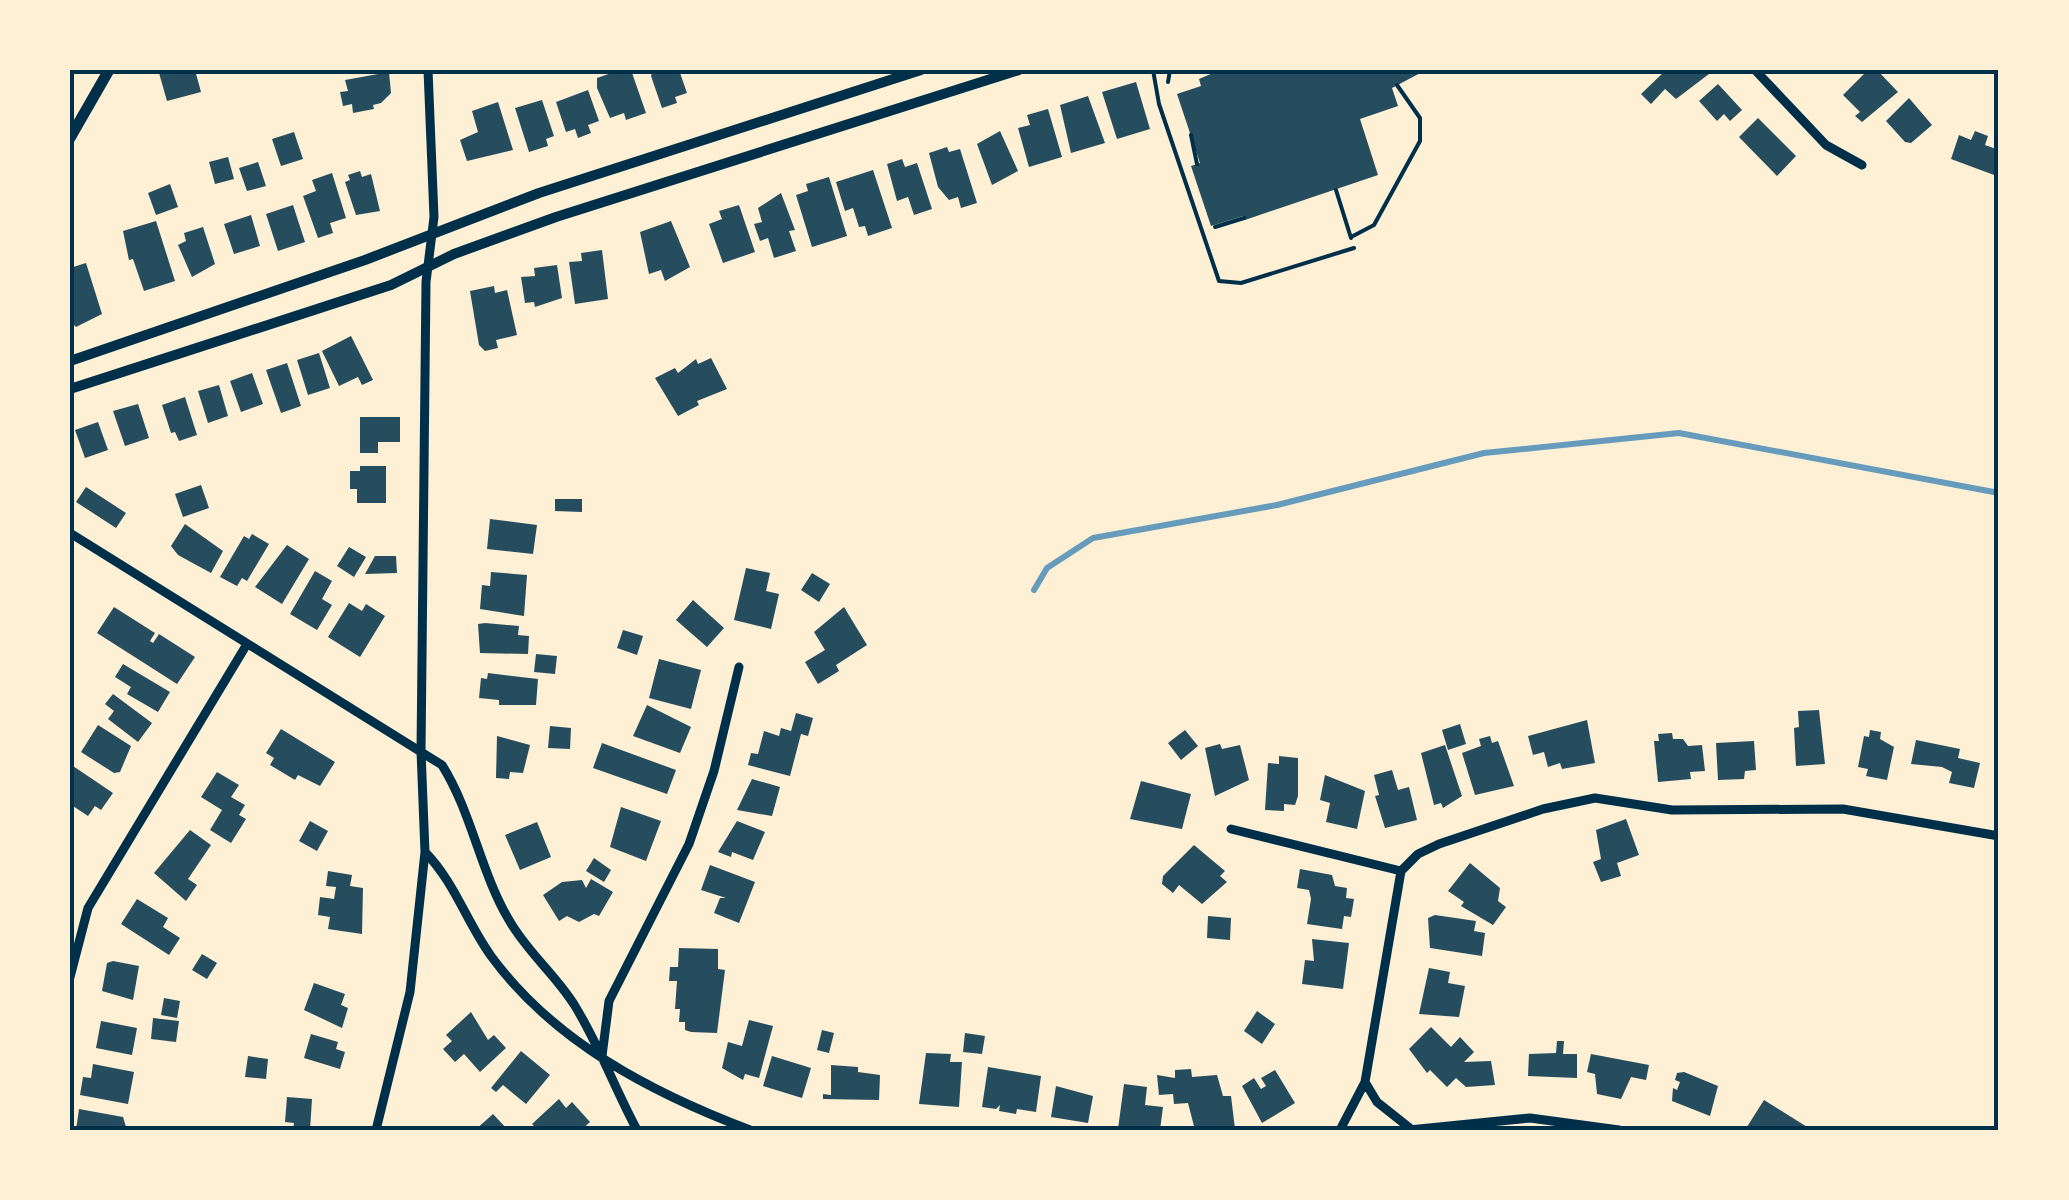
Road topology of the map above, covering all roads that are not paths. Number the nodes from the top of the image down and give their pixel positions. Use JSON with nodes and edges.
{"nodes":[{"id":1,"x":109,"y":70,"type":"edge"},
{"id":2,"x":428,"y":70,"type":"edge"},
{"id":3,"x":921,"y":70,"type":"edge"},
{"id":4,"x":1019,"y":70,"type":"edge"},
{"id":5,"x":1153,"y":70,"type":"edge"},
{"id":6,"x":1755,"y":70,"type":"edge"},
{"id":7,"x":992,"y":75,"type":"edge"},
{"id":8,"x":70,"y":138,"type":"edge"},
{"id":9,"x":1862,"y":165,"type":"dead end"},
{"id":10,"x":432,"y":232,"type":"junction"},
{"id":11,"x":1354,"y":248,"type":"road end"},
{"id":12,"x":428,"y":267,"type":"junction"},
{"id":13,"x":70,"y":360,"type":"edge"},
{"id":14,"x":70,"y":389,"type":"edge"},
{"id":15,"x":70,"y":534,"type":"edge"},
{"id":16,"x":247,"y":644,"type":"junction"},
{"id":17,"x":739,"y":666,"type":"dead end"},
{"id":18,"x":422,"y":751,"type":"junction"},
{"id":19,"x":1231,"y":829,"type":"dead end"},
{"id":20,"x":1999,"y":836,"type":"edge"},
{"id":21,"x":425,"y":852,"type":"junction"},
{"id":22,"x":1401,"y":871,"type":"junction"},
{"id":23,"x":70,"y":977,"type":"edge"},
{"id":24,"x":602,"y":1058,"type":"junction"},
{"id":25,"x":1365,"y":1082,"type":"junction"},
{"id":26,"x":376,"y":1130,"type":"edge"},
{"id":27,"x":636,"y":1130,"type":"edge"},
{"id":28,"x":750,"y":1130,"type":"edge"},
{"id":29,"x":1340,"y":1130,"type":"edge"},
{"id":30,"x":1410,"y":1130,"type":"edge"},
{"id":31,"x":1619,"y":1130,"type":"edge"}],
"edges":[{"from":1,"to":8,"type":"main road"},
{"from":2,"to":10,"type":"street"},
{"from":3,"to":10,"type":"street"},
{"from":4,"to":7,"type":"street"},
{"from":5,"to":11,"type":"lane"},
{"from":6,"to":9,"type":"street"},
{"from":7,"to":12,"type":"street"},
{"from":10,"to":12,"type":"street"},
{"from":10,"to":13,"type":"street"},
{"from":12,"to":14,"type":"street"},
{"from":12,"to":18,"type":"street"},
{"from":15,"to":16,"type":"street"},
{"from":16,"to":18,"type":"street"},
{"from":16,"to":23,"type":"street"},
{"from":17,"to":24,"type":"street"},
{"from":18,"to":21,"type":"street"},
{"from":18,"to":24,"type":"street"},
{"from":19,"to":22,"type":"street"},
{"from":20,"to":22,"type":"street"},
{"from":21,"to":24,"type":"street"},
{"from":21,"to":26,"type":"street"},
{"from":22,"to":25,"type":"street"},
{"from":24,"to":27,"type":"street"},
{"from":24,"to":28,"type":"street"},
{"from":25,"to":29,"type":"street"},
{"from":25,"to":30,"type":"street"},
{"from":30,"to":31,"type":"street"}]}
